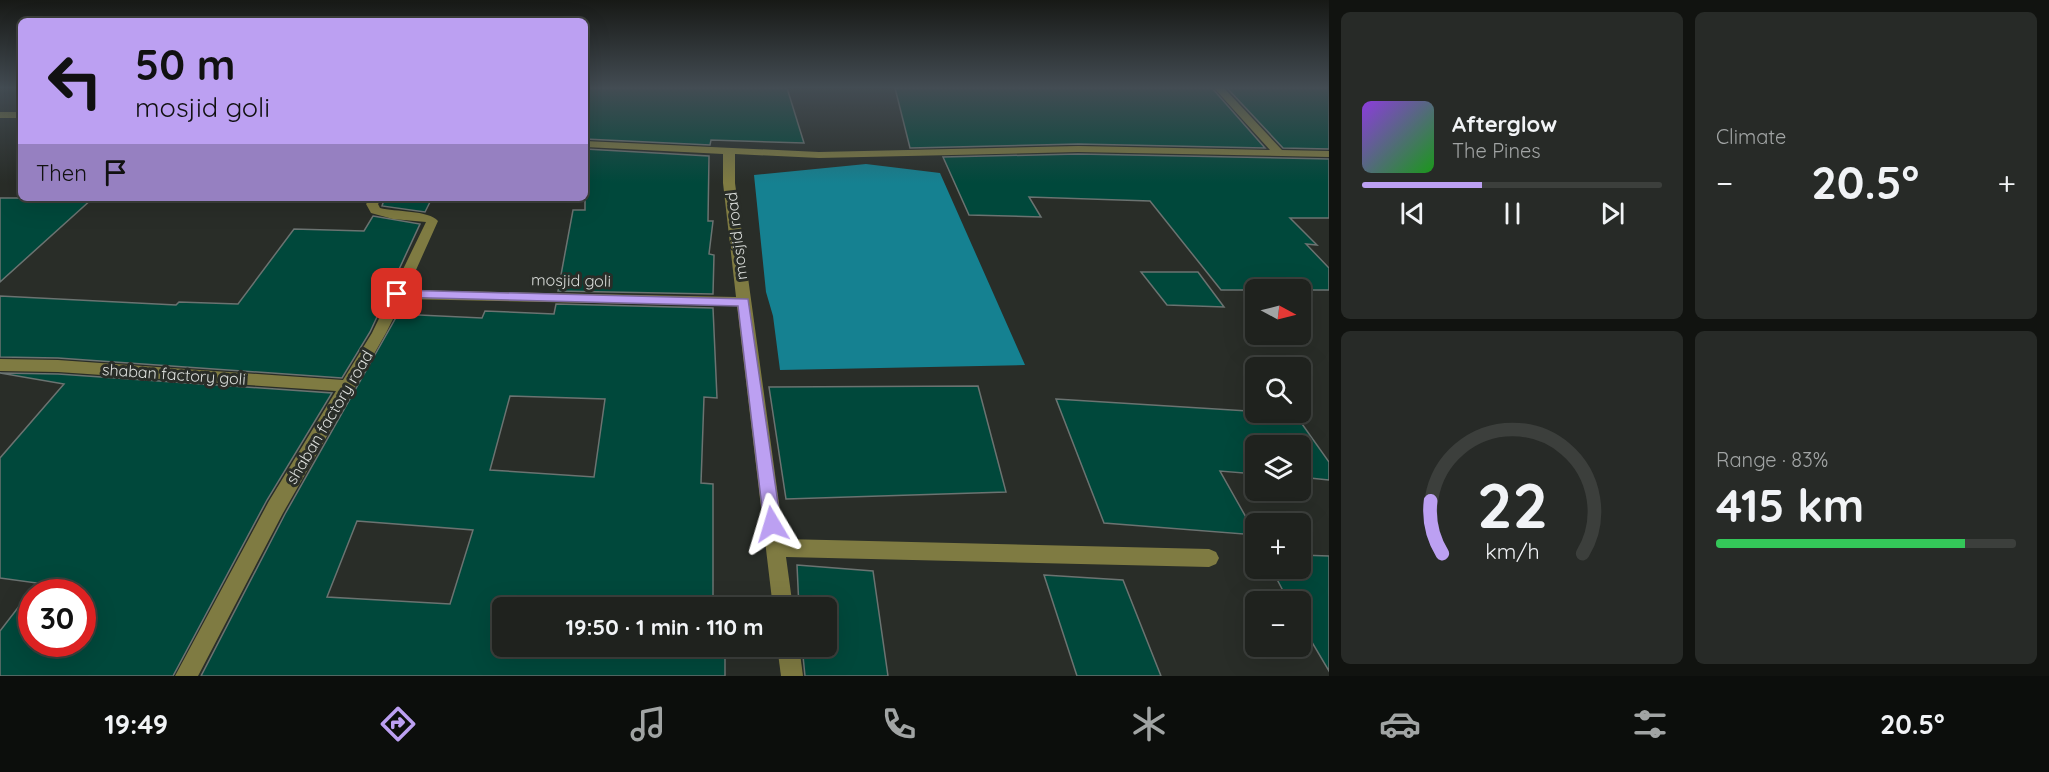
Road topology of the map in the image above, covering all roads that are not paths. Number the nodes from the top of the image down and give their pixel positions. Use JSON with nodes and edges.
{"nodes":[{"id":1,"x":1248,"y":120,"type":"edge"},
{"id":2,"x":588,"y":144,"type":"edge"},
{"id":3,"x":729,"y":150,"type":"junction"},
{"id":4,"x":1279,"y":153,"type":"junction"},
{"id":5,"x":1329,"y":154,"type":"edge"},
{"id":6,"x":374,"y":201,"type":"edge"},
{"id":7,"x":397,"y":294,"type":"junction"},
{"id":8,"x":744,"y":302,"type":"junction"},
{"id":9,"x":0,"y":365,"type":"edge"},
{"id":10,"x":348,"y":386,"type":"junction"},
{"id":11,"x":776,"y":548,"type":"junction"},
{"id":12,"x":1209,"y":558,"type":"dead end"},
{"id":13,"x":782,"y":597,"type":"edge"},
{"id":14,"x":789,"y":657,"type":"edge"},
{"id":15,"x":186,"y":676,"type":"edge"},
{"id":16,"x":792,"y":676,"type":"edge"}],
"edges":[{"from":1,"to":4,"type":"street"},
{"from":2,"to":3,"type":"street"},
{"from":3,"to":4,"type":"street"},
{"from":3,"to":8,"type":"street","name":"mosjid road"},
{"from":4,"to":5,"type":"street"},
{"from":6,"to":7,"type":"street","name":"shaban factory road"},
{"from":7,"to":8,"type":"street","name":"mosjid goli"},
{"from":7,"to":10,"type":"street","name":"shaban factory road"},
{"from":8,"to":11,"type":"street","name":"mosjid road"},
{"from":9,"to":10,"type":"street","name":"shaban factory goli"},
{"from":10,"to":15,"type":"street","name":"shaban factory road"},
{"from":11,"to":12,"type":"street"},
{"from":11,"to":13,"type":"street","name":"mosjid road"},
{"from":14,"to":16,"type":"street"}]}
